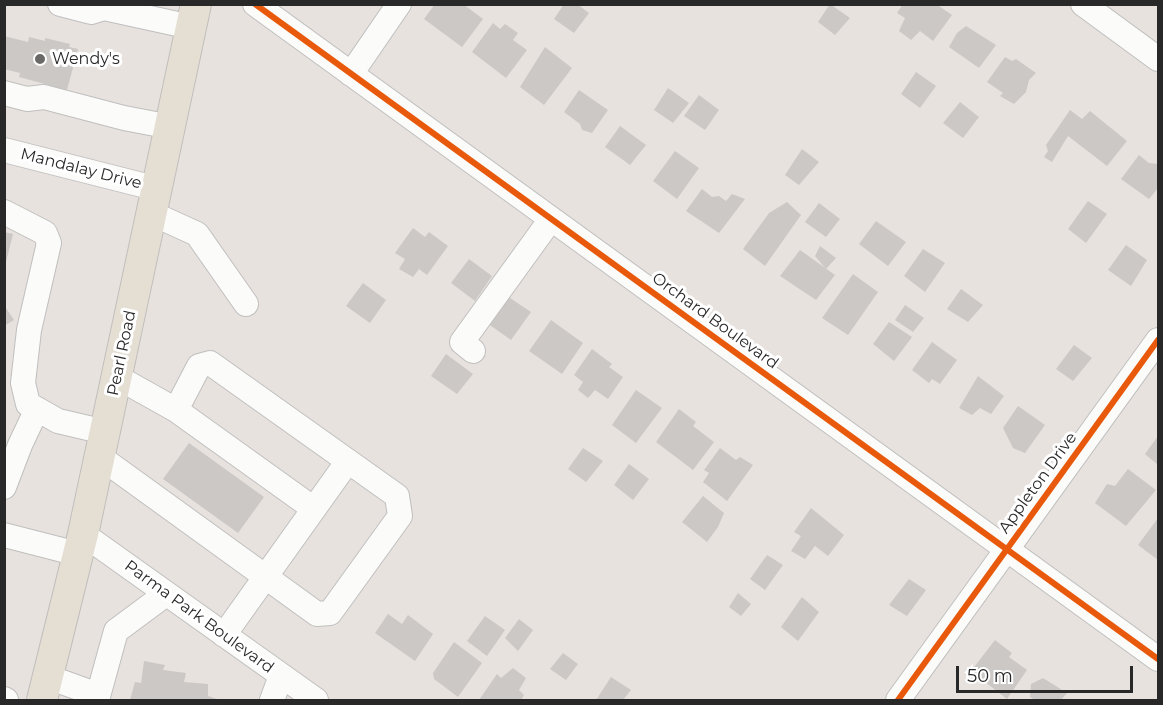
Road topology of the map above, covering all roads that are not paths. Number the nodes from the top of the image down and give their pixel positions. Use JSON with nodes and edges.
{"nodes":[{"id":1,"x":60,"y":4,"type":"edge"},
{"id":2,"x":399,"y":4,"type":"edge"},
{"id":3,"x":1083,"y":4,"type":"edge"},
{"id":4,"x":102,"y":6,"type":"edge"},
{"id":5,"x":267,"y":8,"type":"edge"},
{"id":6,"x":193,"y":16,"type":"edge"},
{"id":7,"x":1158,"y":59,"type":"edge"},
{"id":8,"x":351,"y":74,"type":"junction"},
{"id":9,"x":4,"y":82,"type":"edge"},
{"id":10,"x":4,"y":93,"type":"edge"},
{"id":11,"x":44,"y":97,"type":"junction"},
{"id":12,"x":171,"y":127,"type":"junction"},
{"id":13,"x":5,"y":153,"type":"edge"},
{"id":14,"x":155,"y":202,"type":"junction"},
{"id":15,"x":4,"y":212,"type":"edge"},
{"id":16,"x":551,"y":219,"type":"junction"},
{"id":17,"x":246,"y":304,"type":"dead end"},
{"id":18,"x":1158,"y":340,"type":"edge"},
{"id":19,"x":473,"y":351,"type":"dead end"},
{"id":20,"x":117,"y":377,"type":"junction"},
{"id":21,"x":37,"y":409,"type":"junction"},
{"id":22,"x":176,"y":410,"type":"junction"},
{"id":23,"x":103,"y":445,"type":"junction"},
{"id":24,"x":348,"y":461,"type":"junction"},
{"id":25,"x":4,"y":487,"type":"edge"},
{"id":26,"x":314,"y":508,"type":"junction"},
{"id":27,"x":4,"y":535,"type":"edge"},
{"id":28,"x":81,"y":544,"type":"junction"},
{"id":29,"x":1007,"y":549,"type":"junction"},
{"id":30,"x":267,"y":577,"type":"junction"},
{"id":31,"x":166,"y":594,"type":"junction"},
{"id":32,"x":224,"y":635,"type":"junction"},
{"id":33,"x":1158,"y":659,"type":"edge"},
{"id":34,"x":281,"y":676,"type":"junction"},
{"id":35,"x":45,"y":689,"type":"edge"},
{"id":36,"x":97,"y":700,"type":"edge"},
{"id":37,"x":272,"y":700,"type":"edge"},
{"id":38,"x":316,"y":700,"type":"edge"},
{"id":39,"x":898,"y":700,"type":"edge"}],
"edges":[{"from":1,"to":4,"type":"street"},
{"from":2,"to":8,"type":"street"},
{"from":3,"to":7,"type":"street"},
{"from":4,"to":6,"type":"street"},
{"from":5,"to":8,"type":"street","name":"Orchard Boulevard"},
{"from":6,"to":12,"type":"main road","name":"Pearl Road"},
{"from":8,"to":16,"type":"street","name":"Orchard Boulevard"},
{"from":9,"to":11,"type":"street"},
{"from":10,"to":11,"type":"street"},
{"from":11,"to":12,"type":"street"},
{"from":12,"to":14,"type":"main road","name":"Pearl Road"},
{"from":13,"to":14,"type":"street","name":"Mandalay Drive"},
{"from":14,"to":17,"type":"street","name":"Mandalay Drive"},
{"from":14,"to":20,"type":"main road","name":"Pearl Road"},
{"from":15,"to":21,"type":"street"},
{"from":16,"to":19,"type":"street"},
{"from":16,"to":29,"type":"street","name":"Orchard Boulevard"},
{"from":18,"to":29,"type":"street","name":"Appleton Drive"},
{"from":20,"to":22,"type":"street"},
{"from":20,"to":23,"type":"main road","name":"Pearl Road"},
{"from":21,"to":23,"type":"street"},
{"from":21,"to":25,"type":"street"},
{"from":22,"to":24,"type":"street"},
{"from":22,"to":26,"type":"street"},
{"from":23,"to":28,"type":"main road","name":"Pearl Road"},
{"from":23,"to":30,"type":"street"},
{"from":24,"to":26,"type":"street"},
{"from":24,"to":30,"type":"street"},
{"from":26,"to":30,"type":"street"},
{"from":27,"to":28,"type":"street"},
{"from":28,"to":31,"type":"street","name":"Parma Park Boulevard"},
{"from":28,"to":35,"type":"main road","name":"Pearl Road"},
{"from":29,"to":33,"type":"street","name":"Orchard Boulevard"},
{"from":29,"to":39,"type":"street","name":"Appleton Drive"},
{"from":30,"to":32,"type":"street"},
{"from":31,"to":32,"type":"street","name":"Parma Park Boulevard"},
{"from":31,"to":36,"type":"street"},
{"from":32,"to":34,"type":"street","name":"Parma Park Boulevard"},
{"from":34,"to":37,"type":"street"},
{"from":34,"to":38,"type":"street","name":"Parma Park Boulevard"},
{"from":35,"to":36,"type":"street"}]}
